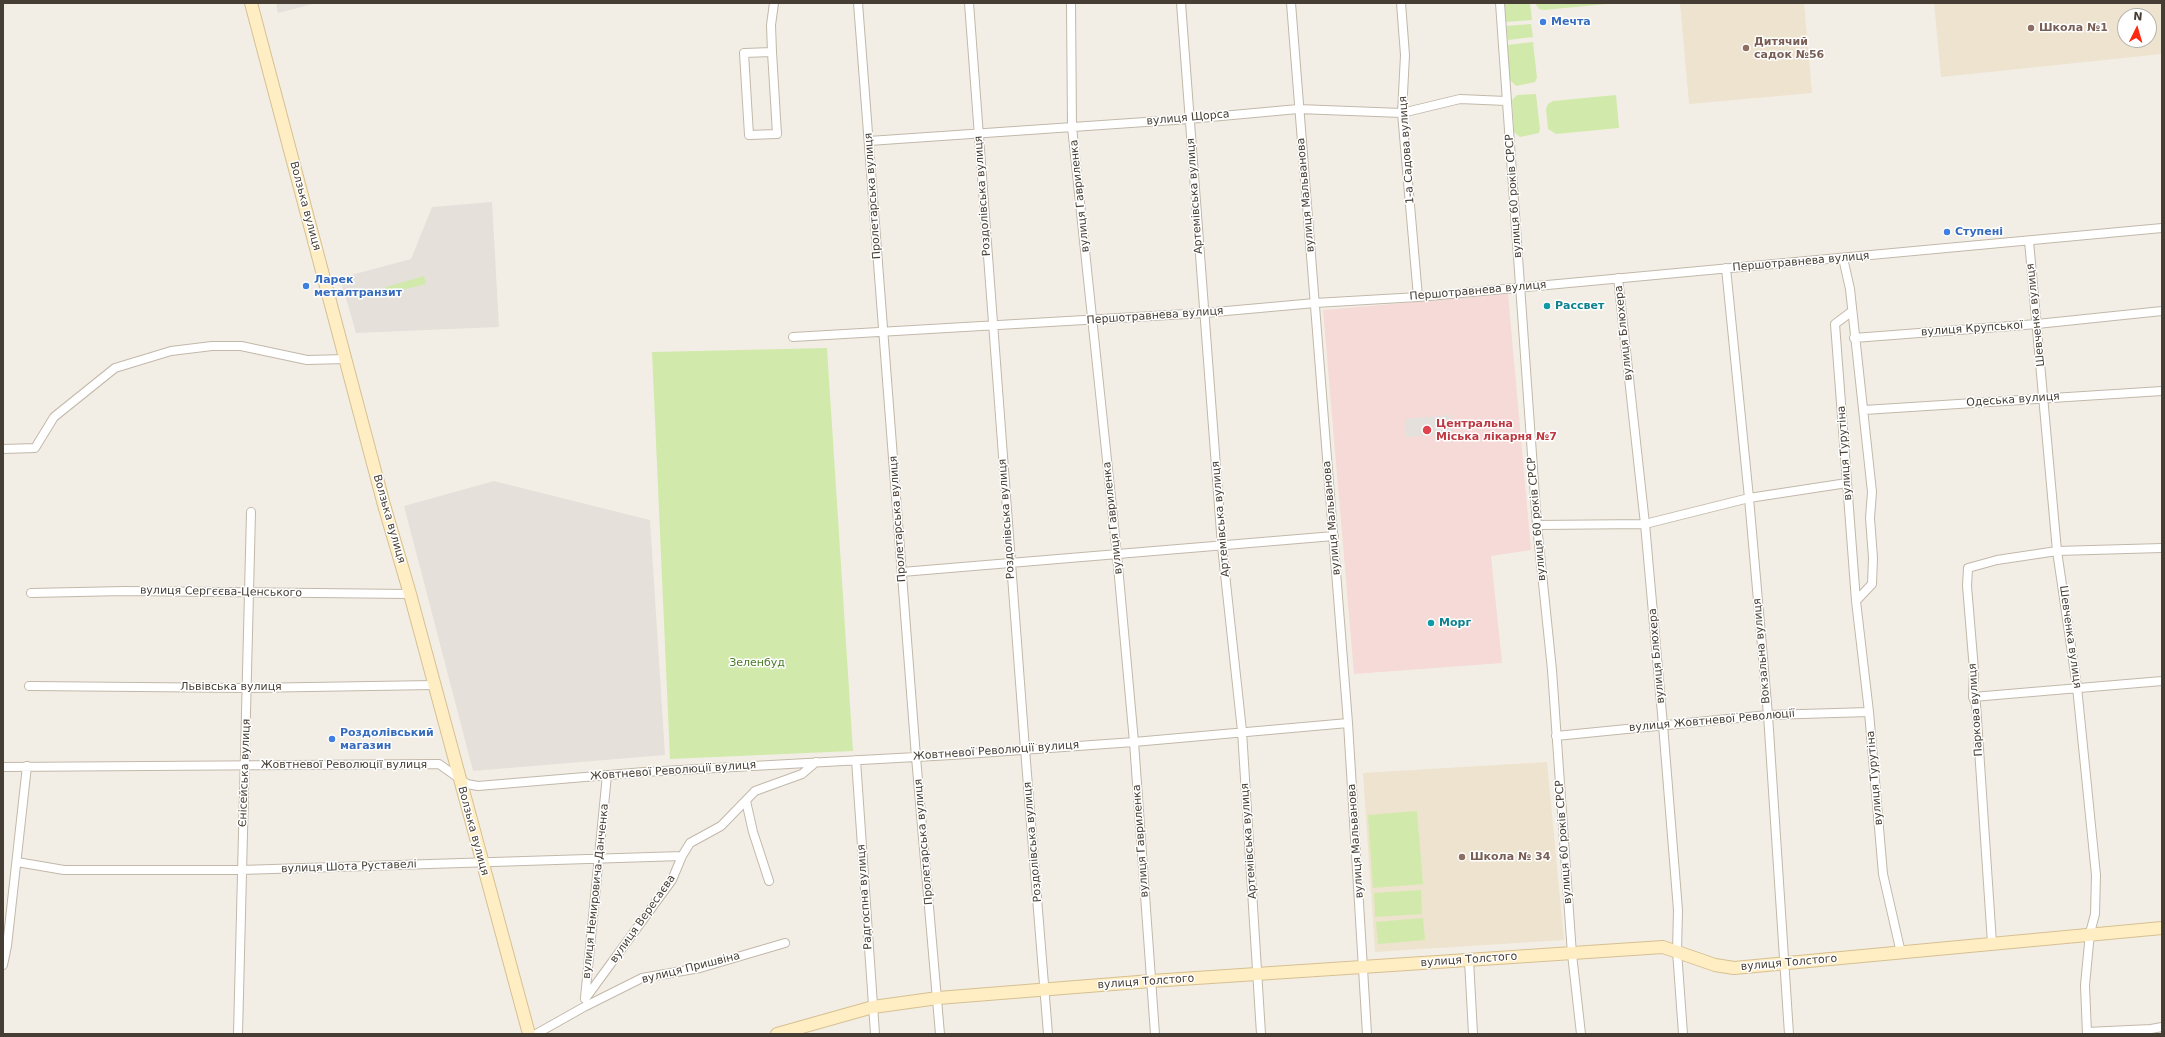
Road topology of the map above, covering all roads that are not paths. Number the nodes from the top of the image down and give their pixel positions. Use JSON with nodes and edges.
{"nodes":[{"id":1,"x":250,"y":3,"type":"edge"},
{"id":2,"x":774,"y":3,"type":"edge"},
{"id":3,"x":858,"y":3,"type":"edge"},
{"id":4,"x":969,"y":3,"type":"edge"},
{"id":5,"x":1071,"y":3,"type":"edge"},
{"id":6,"x":1181,"y":3,"type":"edge"},
{"id":7,"x":1291,"y":3,"type":"edge"},
{"id":8,"x":1401,"y":3,"type":"edge"},
{"id":9,"x":1500,"y":3,"type":"edge"},
{"id":10,"x":772,"y":52,"type":"junction"},
{"id":11,"x":1506,"y":102,"type":"junction"},
{"id":12,"x":1298,"y":109,"type":"junction"},
{"id":13,"x":1402,"y":113,"type":"junction"},
{"id":14,"x":1190,"y":119,"type":"junction"},
{"id":15,"x":1072,"y":127,"type":"junction"},
{"id":16,"x":979,"y":133,"type":"junction"},
{"id":17,"x":869,"y":141,"type":"junction"},
{"id":18,"x":2162,"y":228,"type":"edge"},
{"id":19,"x":2028,"y":241,"type":"junction"},
{"id":20,"x":1843,"y":258,"type":"junction"},
{"id":21,"x":1726,"y":268,"type":"junction"},
{"id":22,"x":1618,"y":278,"type":"junction"},
{"id":23,"x":1520,"y":287,"type":"junction"},
{"id":24,"x":1418,"y":297,"type":"junction"},
{"id":25,"x":1315,"y":303,"type":"junction"},
{"id":26,"x":2162,"y":311,"type":"edge"},
{"id":27,"x":1851,"y":312,"type":"junction"},
{"id":28,"x":1204,"y":313,"type":"junction"},
{"id":29,"x":1092,"y":320,"type":"junction"},
{"id":30,"x":2037,"y":324,"type":"junction"},
{"id":31,"x":993,"y":326,"type":"junction"},
{"id":32,"x":884,"y":333,"type":"junction"},
{"id":33,"x":793,"y":337,"type":"dead end"},
{"id":34,"x":1854,"y":338,"type":"junction"},
{"id":35,"x":346,"y":359,"type":"junction"},
{"id":36,"x":2162,"y":391,"type":"edge"},
{"id":37,"x":2044,"y":398,"type":"junction"},
{"id":38,"x":1864,"y":410,"type":"junction"},
{"id":39,"x":3,"y":449,"type":"edge"},
{"id":40,"x":1847,"y":482,"type":"junction"},
{"id":41,"x":1749,"y":498,"type":"junction"},
{"id":42,"x":251,"y":512,"type":"dead end"},
{"id":43,"x":1645,"y":524,"type":"junction"},
{"id":44,"x":1537,"y":525,"type":"junction"},
{"id":45,"x":1334,"y":536,"type":"junction"},
{"id":46,"x":1222,"y":546,"type":"junction"},
{"id":47,"x":2162,"y":548,"type":"edge"},
{"id":48,"x":2057,"y":551,"type":"junction"},
{"id":49,"x":1117,"y":555,"type":"junction"},
{"id":50,"x":1011,"y":563,"type":"junction"},
{"id":51,"x":902,"y":572,"type":"junction"},
{"id":52,"x":248,"y":592,"type":"junction"},
{"id":53,"x":31,"y":593,"type":"dead end"},
{"id":54,"x":410,"y":594,"type":"junction"},
{"id":55,"x":1856,"y":601,"type":"junction"},
{"id":56,"x":2162,"y":681,"type":"edge"},
{"id":57,"x":434,"y":684,"type":"junction"},
{"id":58,"x":29,"y":686,"type":"dead end"},
{"id":59,"x":2077,"y":687,"type":"junction"},
{"id":60,"x":247,"y":688,"type":"junction"},
{"id":61,"x":1973,"y":697,"type":"junction"},
{"id":62,"x":1869,"y":712,"type":"junction"},
{"id":63,"x":1768,"y":715,"type":"junction"},
{"id":64,"x":1348,"y":723,"type":"junction"},
{"id":65,"x":1663,"y":725,"type":"junction"},
{"id":66,"x":1242,"y":731,"type":"junction"},
{"id":67,"x":1556,"y":736,"type":"junction"},
{"id":68,"x":1134,"y":742,"type":"junction"},
{"id":69,"x":1025,"y":749,"type":"junction"},
{"id":70,"x":916,"y":757,"type":"junction"},
{"id":71,"x":856,"y":760,"type":"junction"},
{"id":72,"x":816,"y":762,"type":"junction"},
{"id":73,"x":246,"y":765,"type":"junction"},
{"id":74,"x":27,"y":766,"type":"junction"},
{"id":75,"x":3,"y":767,"type":"edge"},
{"id":76,"x":607,"y":775,"type":"junction"},
{"id":77,"x":458,"y":776,"type":"junction"},
{"id":78,"x":746,"y":801,"type":"junction"},
{"id":79,"x":682,"y":856,"type":"junction"},
{"id":80,"x":600,"y":858,"type":"junction"},
{"id":81,"x":17,"y":862,"type":"junction"},
{"id":82,"x":482,"y":862,"type":"junction"},
{"id":83,"x":241,"y":870,"type":"junction"},
{"id":84,"x":769,"y":881,"type":"dead end"},
{"id":85,"x":2162,"y":928,"type":"edge"},
{"id":86,"x":2090,"y":933,"type":"junction"},
{"id":87,"x":785,"y":943,"type":"dead end"},
{"id":88,"x":1992,"y":943,"type":"junction"},
{"id":89,"x":1677,"y":951,"type":"junction"},
{"id":90,"x":1901,"y":953,"type":"junction"},
{"id":91,"x":1572,"y":954,"type":"junction"},
{"id":92,"x":1469,"y":960,"type":"junction"},
{"id":93,"x":3,"y":965,"type":"edge"},
{"id":94,"x":1783,"y":965,"type":"junction"},
{"id":95,"x":1364,"y":967,"type":"junction"},
{"id":96,"x":1258,"y":975,"type":"junction"},
{"id":97,"x":1151,"y":981,"type":"junction"},
{"id":98,"x":1046,"y":990,"type":"junction"},
{"id":99,"x":938,"y":998,"type":"junction"},
{"id":100,"x":585,"y":1003,"type":"junction"},
{"id":101,"x":873,"y":1007,"type":"junction"},
{"id":102,"x":2162,"y":1027,"type":"edge"},
{"id":103,"x":2087,"y":1033,"type":"edge"},
{"id":104,"x":238,"y":1034,"type":"edge"},
{"id":105,"x":529,"y":1034,"type":"edge"},
{"id":106,"x":536,"y":1034,"type":"edge"},
{"id":107,"x":777,"y":1034,"type":"edge"},
{"id":108,"x":875,"y":1034,"type":"edge"},
{"id":109,"x":940,"y":1034,"type":"edge"},
{"id":110,"x":1048,"y":1034,"type":"edge"},
{"id":111,"x":1155,"y":1034,"type":"edge"},
{"id":112,"x":1261,"y":1034,"type":"edge"},
{"id":113,"x":1367,"y":1034,"type":"edge"},
{"id":114,"x":1473,"y":1034,"type":"edge"},
{"id":115,"x":1581,"y":1034,"type":"edge"},
{"id":116,"x":1683,"y":1034,"type":"edge"},
{"id":117,"x":1788,"y":1034,"type":"edge"}],
"edges":[{"from":1,"to":35,"type":"street","name":"Волзька вулиця"},
{"from":2,"to":10,"type":"street"},
{"from":3,"to":17,"type":"street","name":"Пролетарська вулиця"},
{"from":4,"to":16,"type":"street","name":"Роздолівська вулиця"},
{"from":5,"to":15,"type":"street","name":"вулиця Гавриленка"},
{"from":6,"to":14,"type":"street","name":"Артемівська вулиця"},
{"from":7,"to":12,"type":"street","name":"вулиця Мальванова"},
{"from":8,"to":13,"type":"street","name":"1-а Садова вулиця"},
{"from":9,"to":11,"type":"street","name":"вулиця 60 років СРСР"},
{"from":10,"to":10,"type":"street"},
{"from":11,"to":13,"type":"street","name":"вулиця Щорса"},
{"from":11,"to":23,"type":"street","name":"вулиця 60 років СРСР"},
{"from":12,"to":13,"type":"street","name":"вулиця Щорса"},
{"from":12,"to":14,"type":"street","name":"вулиця Щорса"},
{"from":12,"to":25,"type":"street","name":"вулиця Мальванова"},
{"from":13,"to":24,"type":"street","name":"1-а Садова вулиця"},
{"from":14,"to":15,"type":"street","name":"вулиця Щорса"},
{"from":14,"to":28,"type":"street","name":"Артемівська вулиця"},
{"from":15,"to":16,"type":"street","name":"вулиця Щорса"},
{"from":15,"to":29,"type":"street","name":"вулиця Гавриленка"},
{"from":16,"to":17,"type":"street","name":"вулиця Щорса"},
{"from":16,"to":31,"type":"street","name":"Роздолівська вулиця"},
{"from":17,"to":32,"type":"street","name":"Пролетарська вулиця"},
{"from":18,"to":19,"type":"street","name":"Першотравнева вулиця"},
{"from":19,"to":20,"type":"street","name":"Першотравнева вулиця"},
{"from":19,"to":30,"type":"street","name":"Шевченка вулиця"},
{"from":20,"to":21,"type":"street","name":"Першотравнева вулиця"},
{"from":20,"to":27,"type":"street","name":"вулиця Турутіна"},
{"from":21,"to":22,"type":"street","name":"Першотравнева вулиця"},
{"from":21,"to":41,"type":"street","name":"Вокзальна вулиця"},
{"from":22,"to":23,"type":"street","name":"Першотравнева вулиця"},
{"from":22,"to":43,"type":"street","name":"вулиця Блюхера"},
{"from":23,"to":24,"type":"street","name":"Першотравнева вулиця"},
{"from":23,"to":44,"type":"street","name":"вулиця 60 років СРСР"},
{"from":24,"to":25,"type":"street","name":"Першотравнева вулиця"},
{"from":25,"to":28,"type":"street","name":"Першотравнева вулиця"},
{"from":25,"to":45,"type":"street","name":"вулиця Мальванова"},
{"from":26,"to":30,"type":"street","name":"вулиця Крупської"},
{"from":27,"to":34,"type":"street","name":"вулиця Турутіна"},
{"from":27,"to":40,"type":"street","name":"вулиця Турутіна"},
{"from":28,"to":29,"type":"street","name":"Першотравнева вулиця"},
{"from":28,"to":46,"type":"street","name":"Артемівська вулиця"},
{"from":29,"to":31,"type":"street","name":"Першотравнева вулиця"},
{"from":29,"to":49,"type":"street","name":"вулиця Гавриленка"},
{"from":30,"to":34,"type":"street","name":"вулиця Крупської"},
{"from":30,"to":37,"type":"street","name":"Шевченка вулиця"},
{"from":31,"to":32,"type":"street","name":"Першотравнева вулиця"},
{"from":31,"to":50,"type":"street","name":"Роздолівська вулиця"},
{"from":32,"to":33,"type":"street","name":"Першотравнева вулиця"},
{"from":32,"to":51,"type":"street","name":"Пролетарська вулиця"},
{"from":34,"to":38,"type":"street","name":"вулиця Турутіна"},
{"from":35,"to":39,"type":"street"},
{"from":35,"to":54,"type":"street","name":"Волзька вулиця"},
{"from":36,"to":37,"type":"street","name":"Одеська вулиця"},
{"from":37,"to":38,"type":"street","name":"Одеська вулиця"},
{"from":37,"to":48,"type":"street","name":"Шевченка вулиця"},
{"from":38,"to":55,"type":"street","name":"вулиця Турутіна"},
{"from":40,"to":41,"type":"street"},
{"from":40,"to":55,"type":"street","name":"вулиця Турутіна"},
{"from":41,"to":43,"type":"street"},
{"from":41,"to":63,"type":"street","name":"Вокзальна вулиця"},
{"from":42,"to":52,"type":"street","name":"Єнісейська вулиця"},
{"from":43,"to":44,"type":"street"},
{"from":43,"to":65,"type":"street","name":"вулиця Блюхера"},
{"from":44,"to":67,"type":"street","name":"вулиця 60 років СРСР"},
{"from":45,"to":46,"type":"street"},
{"from":45,"to":64,"type":"street","name":"вулиця Мальванова"},
{"from":46,"to":49,"type":"street"},
{"from":46,"to":66,"type":"street","name":"Артемівська вулиця"},
{"from":47,"to":48,"type":"street"},
{"from":48,"to":59,"type":"street","name":"Шевченка вулиця"},
{"from":48,"to":61,"type":"street","name":"Паркова вулиця"},
{"from":49,"to":50,"type":"street"},
{"from":49,"to":68,"type":"street","name":"вулиця Гавриленка"},
{"from":50,"to":51,"type":"street"},
{"from":50,"to":69,"type":"street","name":"Роздолівська вулиця"},
{"from":51,"to":70,"type":"street","name":"Пролетарська вулиця"},
{"from":52,"to":53,"type":"street","name":"вулиця Сергєєва-Ценського"},
{"from":52,"to":54,"type":"street","name":"вулиця Сергєєва-Ценського"},
{"from":52,"to":60,"type":"street","name":"Єнісейська вулиця"},
{"from":54,"to":57,"type":"street","name":"Волзька вулиця"},
{"from":55,"to":62,"type":"street","name":"вулиця Турутіна"},
{"from":56,"to":59,"type":"street"},
{"from":57,"to":60,"type":"street","name":"Львівська вулиця"},
{"from":57,"to":77,"type":"street","name":"Волзька вулиця"},
{"from":58,"to":60,"type":"street","name":"Львівська вулиця"},
{"from":59,"to":61,"type":"street"},
{"from":59,"to":86,"type":"street","name":"Шевченка вулиця"},
{"from":60,"to":73,"type":"street","name":"Єнісейська вулиця"},
{"from":61,"to":88,"type":"street","name":"Паркова вулиця"},
{"from":62,"to":63,"type":"street","name":"вулиця Жовтневої Революції"},
{"from":62,"to":90,"type":"street","name":"вулиця Турутіна"},
{"from":63,"to":65,"type":"street","name":"вулиця Жовтневої Революції"},
{"from":63,"to":94,"type":"street","name":"Вокзальна вулиця"},
{"from":64,"to":66,"type":"street","name":"Жовтневої Революції вулиця"},
{"from":64,"to":95,"type":"street","name":"вулиця Мальванова"},
{"from":65,"to":67,"type":"street","name":"вулиця Жовтневої Революції"},
{"from":65,"to":89,"type":"street","name":"вулиця Блюхера"},
{"from":66,"to":68,"type":"street","name":"Жовтневої Революції вулиця"},
{"from":66,"to":96,"type":"street","name":"Артемівська вулиця"},
{"from":67,"to":91,"type":"street","name":"вулиця 60 років СРСР"},
{"from":68,"to":69,"type":"street","name":"Жовтневої Революції вулиця"},
{"from":68,"to":97,"type":"street","name":"вулиця Гавриленка"},
{"from":69,"to":70,"type":"street","name":"Жовтневої Революції вулиця"},
{"from":69,"to":98,"type":"street","name":"Роздолівська вулиця"},
{"from":70,"to":71,"type":"street","name":"Жовтневої Революції вулиця"},
{"from":70,"to":99,"type":"street","name":"Пролетарська вулиця"},
{"from":71,"to":72,"type":"street","name":"Жовтневої Революції вулиця"},
{"from":71,"to":101,"type":"street","name":"Радгоспна вулиця"},
{"from":72,"to":76,"type":"street","name":"Жовтневої Революції вулиця"},
{"from":72,"to":78,"type":"street","name":"вулиця Вересаєва"},
{"from":73,"to":74,"type":"street","name":"Жовтневої Революції вулиця"},
{"from":73,"to":77,"type":"street","name":"Жовтневої Революції вулиця"},
{"from":73,"to":83,"type":"street","name":"Єнісейська вулиця"},
{"from":74,"to":75,"type":"street","name":"Жовтневої Революції вулиця"},
{"from":74,"to":81,"type":"street"},
{"from":76,"to":77,"type":"street","name":"Жовтневої Революції вулиця"},
{"from":76,"to":80,"type":"street","name":"вулиця Немировича-Данченка"},
{"from":77,"to":82,"type":"street","name":"Волзька вулиця"},
{"from":78,"to":79,"type":"street","name":"вулиця Вересаєва"},
{"from":78,"to":84,"type":"street"},
{"from":79,"to":80,"type":"street","name":"вулиця Шота Руставелі"},
{"from":79,"to":100,"type":"street","name":"вулиця Вересаєва"},
{"from":80,"to":82,"type":"street","name":"вулиця Шота Руставелі"},
{"from":80,"to":100,"type":"street","name":"вулиця Немировича-Данченка"},
{"from":81,"to":83,"type":"street","name":"вулиця Шота Руставелі"},
{"from":81,"to":93,"type":"street"},
{"from":82,"to":83,"type":"street","name":"вулиця Шота Руставелі"},
{"from":82,"to":105,"type":"street","name":"Волзька вулиця"},
{"from":83,"to":104,"type":"street","name":"Єнісейська вулиця"},
{"from":85,"to":86,"type":"street","name":"вулиця Толстого"},
{"from":86,"to":88,"type":"street","name":"вулиця Толстого"},
{"from":86,"to":103,"type":"street","name":"Шевченка вулиця"},
{"from":87,"to":100,"type":"street","name":"вулиця Пришвіна"},
{"from":88,"to":90,"type":"street","name":"вулиця Толстого"},
{"from":89,"to":91,"type":"street","name":"вулиця Толстого"},
{"from":89,"to":94,"type":"street","name":"вулиця Толстого"},
{"from":89,"to":116,"type":"street","name":"вулиця Блюхера"},
{"from":90,"to":94,"type":"street","name":"вулиця Толстого"},
{"from":91,"to":92,"type":"street","name":"вулиця Толстого"},
{"from":91,"to":115,"type":"street","name":"вулиця 60 років СРСР"},
{"from":92,"to":95,"type":"street","name":"вулиця Толстого"},
{"from":92,"to":114,"type":"street"},
{"from":94,"to":117,"type":"street","name":"Вокзальна вулиця"},
{"from":95,"to":96,"type":"street","name":"вулиця Толстого"},
{"from":95,"to":113,"type":"street","name":"вулиця Мальванова"},
{"from":96,"to":97,"type":"street","name":"вулиця Толстого"},
{"from":96,"to":112,"type":"street","name":"Артемівська вулиця"},
{"from":97,"to":98,"type":"street","name":"вулиця Толстого"},
{"from":97,"to":111,"type":"street","name":"вулиця Гавриленка"},
{"from":98,"to":99,"type":"street","name":"вулиця Толстого"},
{"from":98,"to":110,"type":"street","name":"Роздолівська вулиця"},
{"from":99,"to":101,"type":"street","name":"вулиця Толстого"},
{"from":99,"to":109,"type":"street","name":"Пролетарська вулиця"},
{"from":100,"to":106,"type":"street","name":"вулиця Пришвіна"},
{"from":101,"to":107,"type":"street","name":"вулиця Толстого"},
{"from":101,"to":108,"type":"street","name":"Радгоспна вулиця"},
{"from":102,"to":103,"type":"street"}]}
